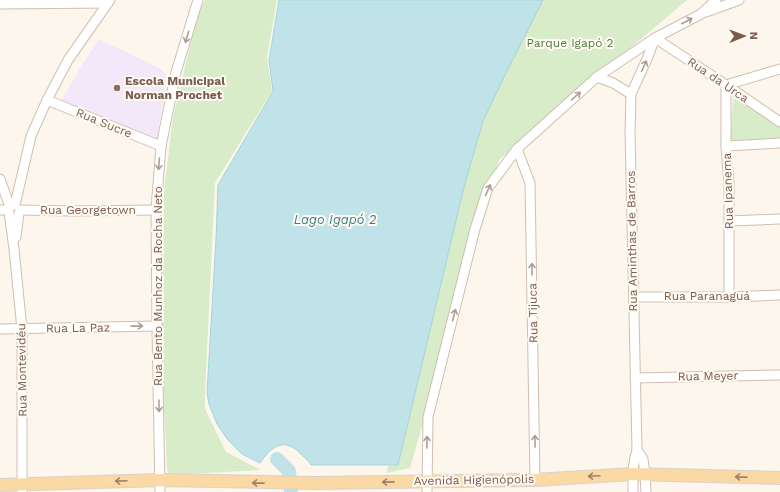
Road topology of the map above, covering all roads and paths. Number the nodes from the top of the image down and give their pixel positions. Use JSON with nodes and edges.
{"nodes":[{"id":1,"x":198,"y":0,"type":"edge"},
{"id":2,"x":716,"y":0,"type":"edge"},
{"id":3,"x":739,"y":0,"type":"edge"},
{"id":4,"x":33,"y":2,"type":"edge"},
{"id":5,"x":109,"y":2,"type":"edge"},
{"id":6,"x":0,"y":4,"type":"edge"},
{"id":7,"x":700,"y":14,"type":"junction"},
{"id":8,"x":655,"y":38,"type":"junction"},
{"id":9,"x":780,"y":69,"type":"edge"},
{"id":10,"x":597,"y":77,"type":"junction"},
{"id":11,"x":726,"y":85,"type":"junction"},
{"id":12,"x":631,"y":94,"type":"junction"},
{"id":13,"x":47,"y":100,"type":"junction"},
{"id":14,"x":780,"y":122,"type":"edge"},
{"id":15,"x":780,"y":143,"type":"edge"},
{"id":16,"x":161,"y":146,"type":"junction"},
{"id":17,"x":726,"y":146,"type":"junction"},
{"id":18,"x":517,"y":149,"type":"junction"},
{"id":19,"x":0,"y":179,"type":"edge"},
{"id":20,"x":11,"y":210,"type":"edge"},
{"id":21,"x":156,"y":210,"type":"junction"},
{"id":22,"x":780,"y":219,"type":"edge"},
{"id":23,"x":729,"y":221,"type":"junction"},
{"id":24,"x":780,"y":295,"type":"edge"},
{"id":25,"x":634,"y":297,"type":"junction"},
{"id":26,"x":729,"y":297,"type":"junction"},
{"id":27,"x":157,"y":326,"type":"junction"},
{"id":28,"x":0,"y":329,"type":"edge"},
{"id":29,"x":22,"y":329,"type":"junction"},
{"id":30,"x":780,"y":375,"type":"edge"},
{"id":31,"x":635,"y":378,"type":"junction"},
{"id":32,"x":637,"y":450,"type":"junction"},
{"id":33,"x":632,"y":474,"type":"junction"},
{"id":34,"x":645,"y":474,"type":"junction"},
{"id":35,"x":780,"y":478,"type":"edge"},
{"id":36,"x":535,"y":480,"type":"junction"},
{"id":37,"x":0,"y":485,"type":"edge"},
{"id":38,"x":160,"y":486,"type":"edge"},
{"id":39,"x":427,"y":486,"type":"edge"},
{"id":40,"x":22,"y":488,"type":"edge"},
{"id":41,"x":633,"y":492,"type":"edge"},
{"id":42,"x":646,"y":492,"type":"edge"}],
"edges":[{"from":1,"to":16,"type":"street","name":"Rua Bento Munhoz da Rocha Neto","one_way":true},
{"from":2,"to":7,"type":"street"},
{"from":3,"to":7,"type":"street"},
{"from":4,"to":5,"type":"street"},
{"from":4,"to":6,"type":"street"},
{"from":5,"to":13,"type":"street","name":"Rua Montevidéu"},
{"from":8,"to":7,"type":"street","one_way":true},
{"from":8,"to":10,"type":"street"},
{"from":8,"to":11,"type":"street","name":"Rua da Urca"},
{"from":12,"to":8,"type":"street","name":"Rua Aminthas de Barros","one_way":true},
{"from":9,"to":11,"type":"street"},
{"from":10,"to":12,"type":"street"},
{"from":18,"to":10,"type":"street","one_way":true},
{"from":11,"to":14,"type":"street","name":"Rua da Urca"},
{"from":11,"to":17,"type":"street","name":"Rua Ipanema"},
{"from":12,"to":25,"type":"street","name":"Rua Aminthas de Barros"},
{"from":13,"to":16,"type":"street","name":"Rua Sucre"},
{"from":13,"to":20,"type":"street","name":"Rua Montevidéu"},
{"from":15,"to":17,"type":"street"},
{"from":16,"to":21,"type":"street","name":"Rua Bento Munhoz da Rocha Neto","one_way":true},
{"from":17,"to":23,"type":"street","name":"Rua Ipanema"},
{"from":36,"to":18,"type":"street","name":"Rua Tijuca","one_way":true},
{"from":39,"to":18,"type":"street","one_way":true},
{"from":19,"to":20,"type":"street"},
{"from":20,"to":21,"type":"street","name":"Rua Georgetown"},
{"from":20,"to":29,"type":"street","name":"Rua Montevidéu"},
{"from":21,"to":27,"type":"street","name":"Rua Bento Munhoz da Rocha Neto"},
{"from":22,"to":23,"type":"street"},
{"from":23,"to":26,"type":"street","name":"Rua Ipanema"},
{"from":24,"to":26,"type":"street","name":"Rua Paranaguá"},
{"from":25,"to":26,"type":"street","name":"Rua Paranaguá"},
{"from":25,"to":31,"type":"street","name":"Rua Aminthas de Barros"},
{"from":29,"to":27,"type":"street","name":"Rua La Paz","one_way":true},
{"from":27,"to":38,"type":"street","name":"Rua Bento Munhoz da Rocha Neto","one_way":true},
{"from":28,"to":29,"type":"street","name":"Rua La Paz"},
{"from":29,"to":40,"type":"street","name":"Rua Montevidéu"},
{"from":30,"to":31,"type":"street","name":"Rua Meyer"},
{"from":31,"to":32,"type":"street","name":"Rua Aminthas de Barros"},
{"from":32,"to":33,"type":"street","name":"Rua Aminthas de Barros"},
{"from":32,"to":34,"type":"street","name":"Rua Aminthas de Barros"},
{"from":33,"to":34,"type":"main road","name":"Avenida Higienópolis"},
{"from":33,"to":36,"type":"main road","name":"Avenida Higienópolis","one_way":true},
{"from":33,"to":41,"type":"street","name":"Rua Aminthas de Barros"},
{"from":35,"to":34,"type":"main road","name":"Avenida Higienópolis","one_way":true},
{"from":34,"to":42,"type":"street","name":"Rua Aminthas de Barros"},
{"from":36,"to":39,"type":"main road","name":"Avenida Higienópolis"},
{"from":37,"to":40,"type":"main road","name":"Avenida Higienópolis"},
{"from":39,"to":38,"type":"main road","name":"Avenida Higienópolis","one_way":true},
{"from":38,"to":40,"type":"main road","name":"Avenida Higienópolis","one_way":true}]}
